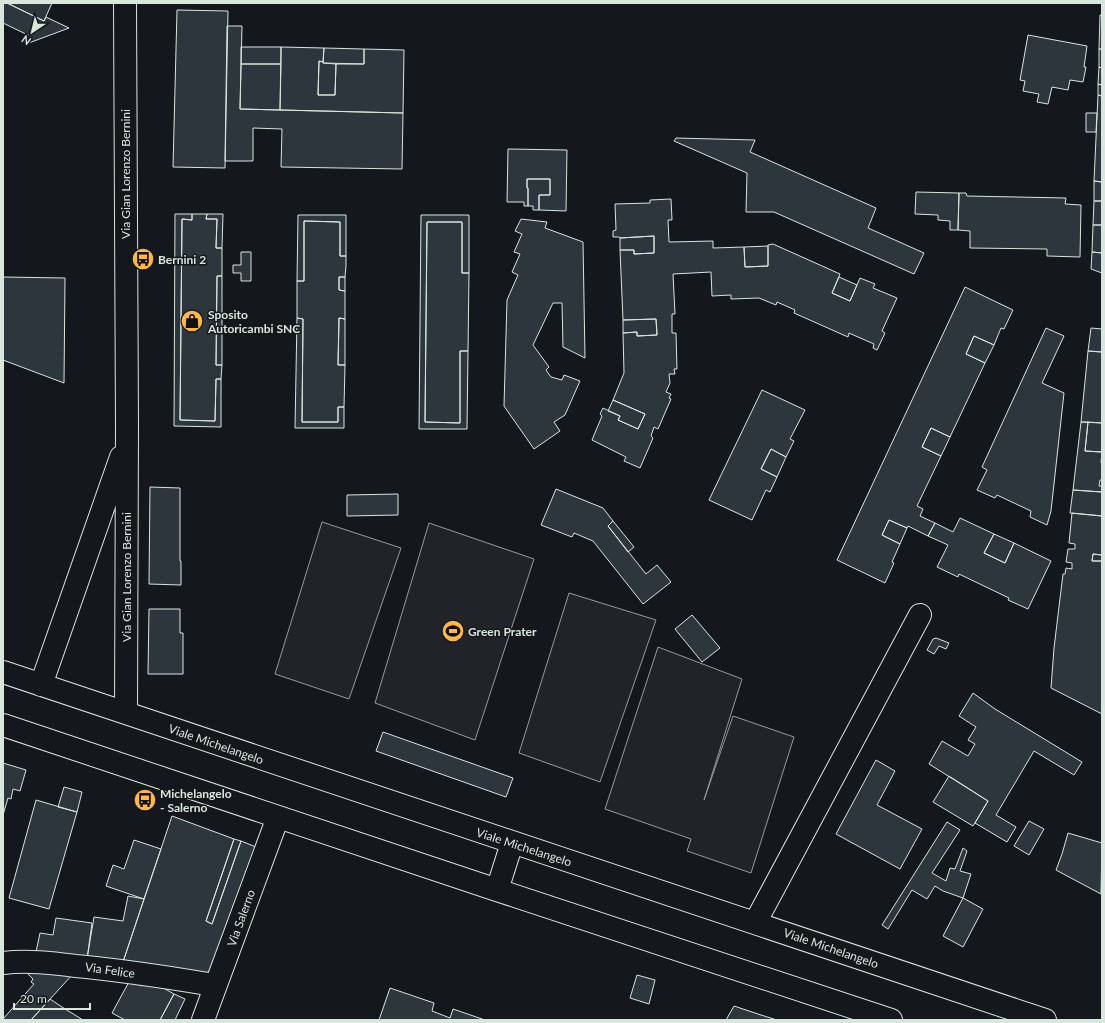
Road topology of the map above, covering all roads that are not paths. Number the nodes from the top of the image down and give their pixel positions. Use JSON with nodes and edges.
{"nodes":[{"id":1,"x":124,"y":3,"type":"edge"},
{"id":2,"x":126,"y":441,"type":"junction"},
{"id":3,"x":920,"y":614,"type":"dead end"},
{"id":4,"x":3,"y":672,"type":"edge"},
{"id":5,"x":41,"y":685,"type":"junction"},
{"id":6,"x":126,"y":713,"type":"junction"},
{"id":7,"x":3,"y":725,"type":"edge"},
{"id":8,"x":278,"y":817,"type":"junction"},
{"id":9,"x":512,"y":843,"type":"junction"},
{"id":10,"x":497,"y":890,"type":"junction"},
{"id":11,"x":755,"y":923,"type":"junction"},
{"id":12,"x":3,"y":962,"type":"edge"},
{"id":13,"x":216,"y":985,"type":"junction"},
{"id":14,"x":203,"y":1020,"type":"edge"},
{"id":15,"x":891,"y":1020,"type":"edge"},
{"id":16,"x":1045,"y":1020,"type":"edge"}],
"edges":[{"from":1,"to":2,"type":"street","name":"Via Gian Lorenzo Bernini"},
{"from":2,"to":5,"type":"street","name":"Via Gian Lorenzo Bernini"},
{"from":2,"to":6,"type":"street","name":"Via Gian Lorenzo Bernini"},
{"from":3,"to":11,"type":"street"},
{"from":4,"to":5,"type":"street","name":"Viale Michelangelo"},
{"from":5,"to":6,"type":"street","name":"Viale Michelangelo"},
{"from":6,"to":9,"type":"street","name":"Viale Michelangelo"},
{"from":7,"to":8,"type":"street"},
{"from":8,"to":10,"type":"street"},
{"from":8,"to":13,"type":"street","name":"Via Salerno"},
{"from":9,"to":10,"type":"street"},
{"from":9,"to":11,"type":"street","name":"Viale Michelangelo"},
{"from":10,"to":15,"type":"street"},
{"from":11,"to":16,"type":"street","name":"Viale Michelangelo"},
{"from":12,"to":13,"type":"street","name":"Via Felice"},
{"from":13,"to":14,"type":"street","name":"Via Salerno"}]}
